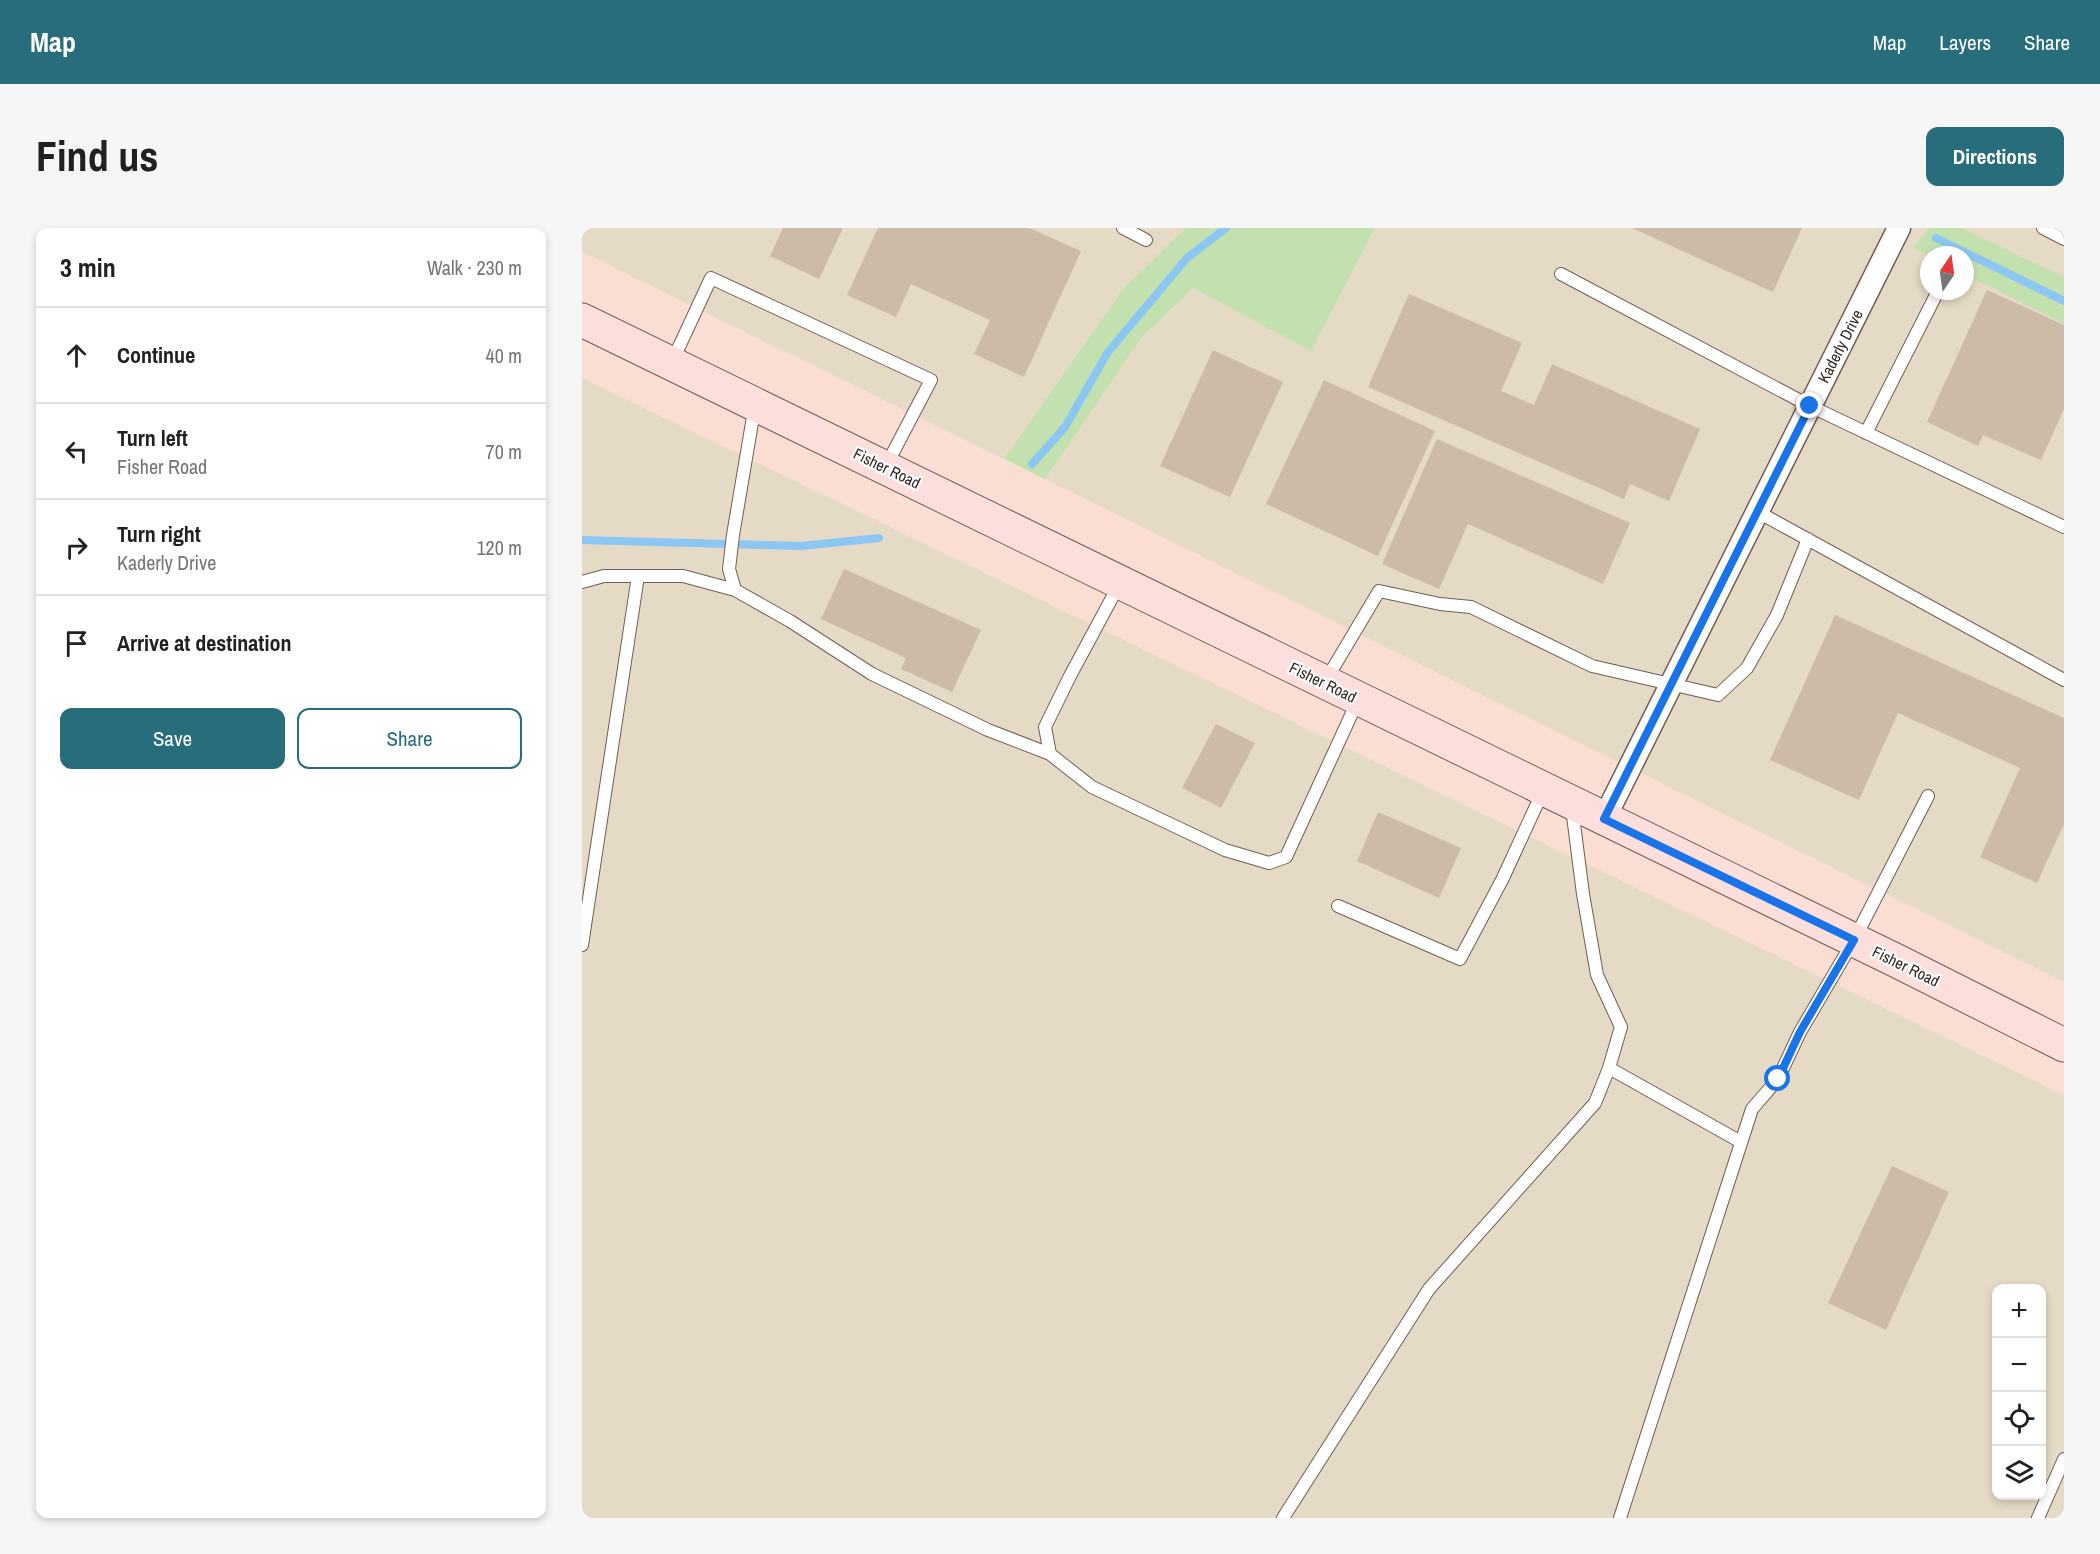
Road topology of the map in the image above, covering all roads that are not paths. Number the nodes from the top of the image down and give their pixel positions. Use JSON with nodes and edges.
{"nodes":[{"id":1,"x":1124,"y":228,"type":"edge"},
{"id":2,"x":1899,"y":228,"type":"edge"},
{"id":3,"x":2043,"y":228,"type":"edge"},
{"id":4,"x":2064,"y":239,"type":"edge"},
{"id":5,"x":1146,"y":240,"type":"dead end"},
{"id":6,"x":1562,"y":274,"type":"dead end"},
{"id":7,"x":1933,"y":300,"type":"edge"},
{"id":8,"x":582,"y":320,"type":"edge"},
{"id":9,"x":671,"y":363,"type":"junction"},
{"id":10,"x":756,"y":404,"type":"junction"},
{"id":11,"x":1810,"y":406,"type":"junction"},
{"id":12,"x":1866,"y":433,"type":"junction"},
{"id":13,"x":886,"y":467,"type":"junction"},
{"id":14,"x":1758,"y":512,"type":"junction"},
{"id":15,"x":2064,"y":527,"type":"edge"},
{"id":16,"x":1808,"y":539,"type":"junction"},
{"id":17,"x":638,"y":576,"type":"junction"},
{"id":18,"x":582,"y":582,"type":"edge"},
{"id":19,"x":1120,"y":582,"type":"junction"},
{"id":20,"x":735,"y":590,"type":"junction"},
{"id":21,"x":2064,"y":680,"type":"edge"},
{"id":22,"x":1325,"y":682,"type":"junction"},
{"id":23,"x":1671,"y":685,"type":"junction"},
{"id":24,"x":1359,"y":699,"type":"junction"},
{"id":25,"x":1050,"y":754,"type":"junction"},
{"id":26,"x":1558,"y":796,"type":"junction"},
{"id":27,"x":1929,"y":796,"type":"dead end"},
{"id":28,"x":1604,"y":819,"type":"junction"},
{"id":29,"x":1338,"y":906,"type":"dead end"},
{"id":30,"x":1854,"y":940,"type":"junction"},
{"id":31,"x":582,"y":945,"type":"edge"},
{"id":32,"x":2064,"y":1045,"type":"edge"},
{"id":33,"x":1609,"y":1068,"type":"junction"},
{"id":34,"x":1741,"y":1142,"type":"junction"},
{"id":35,"x":2064,"y":1460,"type":"edge"},
{"id":36,"x":1283,"y":1518,"type":"edge"},
{"id":37,"x":1620,"y":1518,"type":"edge"},
{"id":38,"x":2038,"y":1518,"type":"edge"}],
"edges":[{"from":1,"to":5,"type":"lane"},
{"from":2,"to":11,"type":"street","name":"Kaderly Drive"},
{"from":3,"to":4,"type":"lane"},
{"from":6,"to":11,"type":"lane"},
{"from":7,"to":12,"type":"lane"},
{"from":8,"to":9,"type":"main road","name":"Fisher Road"},
{"from":9,"to":10,"type":"main road","name":"Fisher Road"},
{"from":9,"to":13,"type":"lane"},
{"from":10,"to":13,"type":"main road","name":"Fisher Road"},
{"from":10,"to":20,"type":"lane"},
{"from":11,"to":12,"type":"lane"},
{"from":11,"to":14,"type":"street","name":"Kaderly Drive"},
{"from":12,"to":15,"type":"lane"},
{"from":13,"to":19,"type":"main road","name":"Fisher Road"},
{"from":14,"to":16,"type":"lane"},
{"from":14,"to":23,"type":"street","name":"Kaderly Drive"},
{"from":16,"to":21,"type":"lane"},
{"from":16,"to":23,"type":"lane"},
{"from":17,"to":18,"type":"lane"},
{"from":17,"to":20,"type":"lane"},
{"from":17,"to":31,"type":"lane"},
{"from":19,"to":22,"type":"main road","name":"Fisher Road"},
{"from":19,"to":25,"type":"lane"},
{"from":20,"to":25,"type":"lane"},
{"from":22,"to":23,"type":"lane"},
{"from":22,"to":24,"type":"main road","name":"Fisher Road"},
{"from":23,"to":28,"type":"street","name":"Kaderly Drive"},
{"from":24,"to":25,"type":"lane"},
{"from":24,"to":26,"type":"main road","name":"Fisher Road"},
{"from":26,"to":28,"type":"main road","name":"Fisher Road"},
{"from":26,"to":29,"type":"lane"},
{"from":26,"to":33,"type":"lane"},
{"from":27,"to":30,"type":"lane"},
{"from":28,"to":30,"type":"main road","name":"Fisher Road"},
{"from":30,"to":32,"type":"main road","name":"Fisher Road"},
{"from":30,"to":34,"type":"lane"},
{"from":33,"to":34,"type":"lane"},
{"from":33,"to":36,"type":"lane"},
{"from":34,"to":37,"type":"lane"},
{"from":35,"to":38,"type":"lane"}]}
